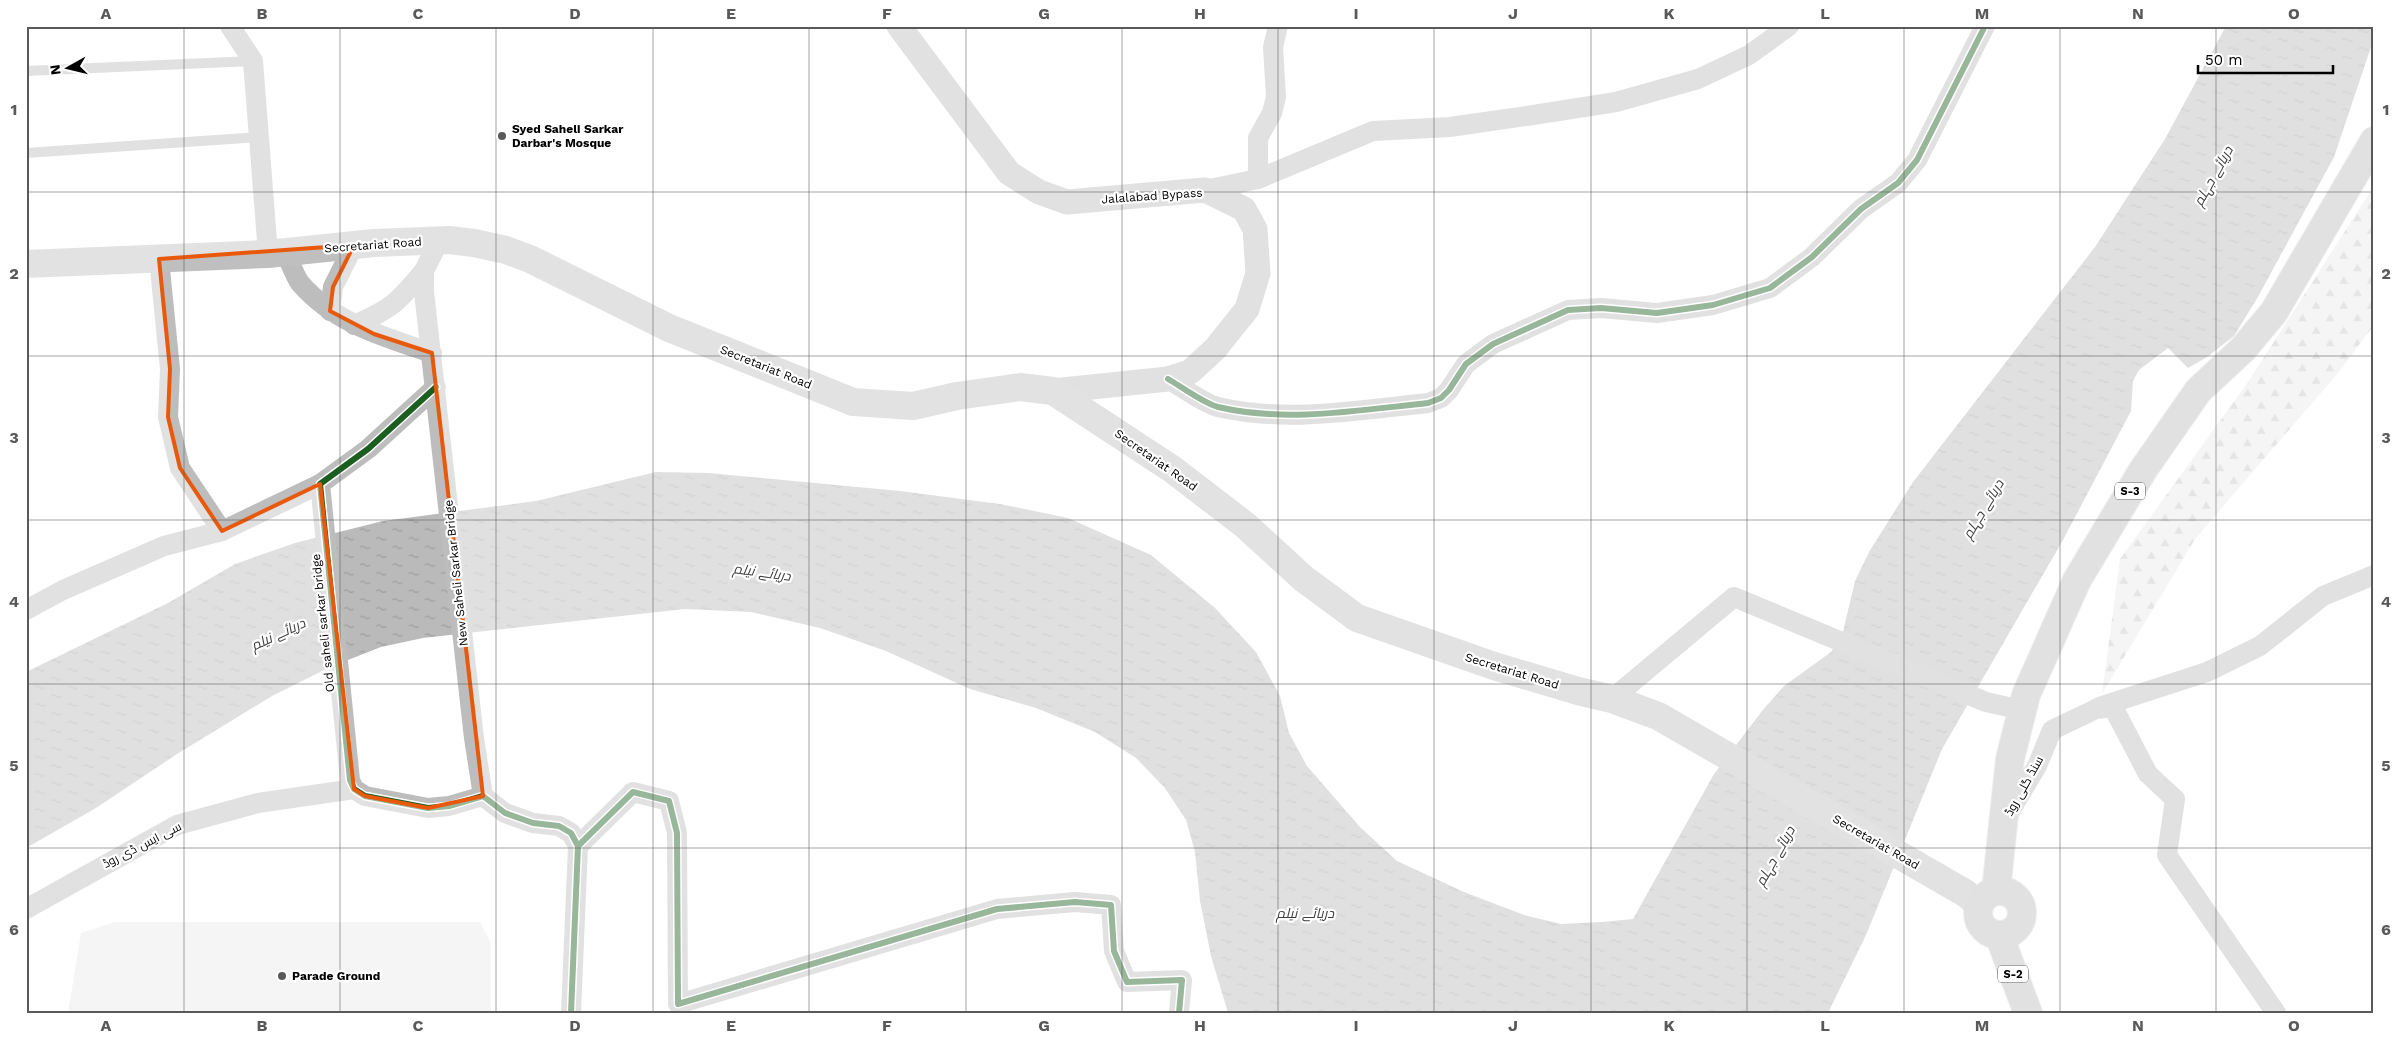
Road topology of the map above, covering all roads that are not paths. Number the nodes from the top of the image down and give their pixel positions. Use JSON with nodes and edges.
{"nodes":[{"id":1,"x":230,"y":26,"type":"edge"},
{"id":2,"x":899,"y":26,"type":"edge"},
{"id":3,"x":1278,"y":26,"type":"edge"},
{"id":4,"x":1790,"y":26,"type":"edge"},
{"id":5,"x":1986,"y":26,"type":"edge"},
{"id":6,"x":253,"y":61,"type":"junction"},
{"id":7,"x":26,"y":71,"type":"edge"},
{"id":8,"x":259,"y":136,"type":"junction"},
{"id":9,"x":2374,"y":141,"type":"edge"},
{"id":10,"x":26,"y":154,"type":"edge"},
{"id":11,"x":1258,"y":179,"type":"junction"},
{"id":12,"x":1205,"y":190,"type":"junction"},
{"id":13,"x":439,"y":241,"type":"junction"},
{"id":14,"x":354,"y":245,"type":"junction"},
{"id":15,"x":277,"y":253,"type":"junction"},
{"id":16,"x":159,"y":259,"type":"junction"},
{"id":17,"x":26,"y":264,"type":"edge"},
{"id":18,"x":424,"y":271,"type":"junction"},
{"id":19,"x":330,"y":311,"type":"junction"},
{"id":20,"x":354,"y":325,"type":"junction"},
{"id":21,"x":432,"y":353,"type":"junction"},
{"id":22,"x":1168,"y":380,"type":"junction"},
{"id":23,"x":436,"y":387,"type":"junction"},
{"id":24,"x":1054,"y":390,"type":"junction"},
{"id":25,"x":320,"y":489,"type":"junction"},
{"id":26,"x":222,"y":531,"type":"junction"},
{"id":27,"x":2374,"y":575,"type":"edge"},
{"id":28,"x":26,"y":610,"type":"edge"},
{"id":29,"x":1612,"y":699,"type":"junction"},
{"id":30,"x":2104,"y":708,"type":"junction"},
{"id":31,"x":2022,"y":710,"type":"junction"},
{"id":32,"x":354,"y":789,"type":"junction"},
{"id":33,"x":483,"y":796,"type":"junction"},
{"id":34,"x":2004,"y":821,"type":"junction"},
{"id":35,"x":578,"y":846,"type":"junction"},
{"id":36,"x":1980,"y":896,"type":"junction"},
{"id":37,"x":26,"y":909,"type":"edge"},
{"id":38,"x":1999,"y":935,"type":"junction"},
{"id":39,"x":571,"y":1013,"type":"edge"},
{"id":40,"x":1179,"y":1013,"type":"edge"},
{"id":41,"x":2028,"y":1013,"type":"edge"},
{"id":42,"x":2276,"y":1013,"type":"edge"}],
"edges":[{"from":1,"to":6,"type":"street"},
{"from":2,"to":12,"type":"street","name":"Jalalabad Bypass"},
{"from":3,"to":11,"type":"street"},
{"from":4,"to":11,"type":"street"},
{"from":5,"to":22,"type":"street"},
{"from":6,"to":7,"type":"lane"},
{"from":6,"to":8,"type":"street"},
{"from":8,"to":10,"type":"lane"},
{"from":8,"to":15,"type":"street"},
{"from":9,"to":31,"type":"highway","number":"S-3"},
{"from":11,"to":12,"type":"street"},
{"from":12,"to":22,"type":"street","name":"Jalalabad Bypass"},
{"from":13,"to":14,"type":"main road","name":"Secretariat Road"},
{"from":13,"to":18,"type":"street"},
{"from":13,"to":24,"type":"main road","name":"Secretariat Road"},
{"from":14,"to":15,"type":"main road","name":"Secretariat Road"},
{"from":14,"to":19,"type":"street"},
{"from":15,"to":16,"type":"main road","name":"Secretariat Road"},
{"from":15,"to":19,"type":"street"},
{"from":16,"to":17,"type":"main road","name":"Secretariat Road"},
{"from":16,"to":26,"type":"street"},
{"from":18,"to":20,"type":"street"},
{"from":18,"to":21,"type":"street","name":"New Saheli Sarkar Bridge"},
{"from":19,"to":20,"type":"street"},
{"from":20,"to":21,"type":"street"},
{"from":21,"to":23,"type":"street","name":"New Saheli Sarkar Bridge"},
{"from":22,"to":24,"type":"street","name":"Jalalabad Bypass"},
{"from":23,"to":25,"type":"street"},
{"from":23,"to":33,"type":"street","name":"New Saheli Sarkar Bridge"},
{"from":24,"to":29,"type":"main road","name":"Secretariat Road"},
{"from":25,"to":26,"type":"street"},
{"from":25,"to":32,"type":"street","name":"Old saheli sarkar bridge"},
{"from":26,"to":28,"type":"street"},
{"from":27,"to":30,"type":"street","name":"سنڈ گلی روڈ"},
{"from":29,"to":31,"type":"street"},
{"from":29,"to":36,"type":"main road","name":"Secretariat Road"},
{"from":30,"to":34,"type":"street","name":"سنڈ گلی روڈ"},
{"from":30,"to":42,"type":"street"},
{"from":31,"to":34,"type":"highway","number":"S-3"},
{"from":32,"to":33,"type":"street"},
{"from":32,"to":37,"type":"street","name":"سی ایس ڈی روڈ"},
{"from":33,"to":35,"type":"street"},
{"from":34,"to":36,"type":"highway","number":"S-3"},
{"from":35,"to":39,"type":"street"},
{"from":35,"to":40,"type":"street"},
{"from":36,"to":38,"type":"highway"},
{"from":36,"to":38,"type":"highway"},
{"from":38,"to":41,"type":"highway","number":"S-2"}]}
